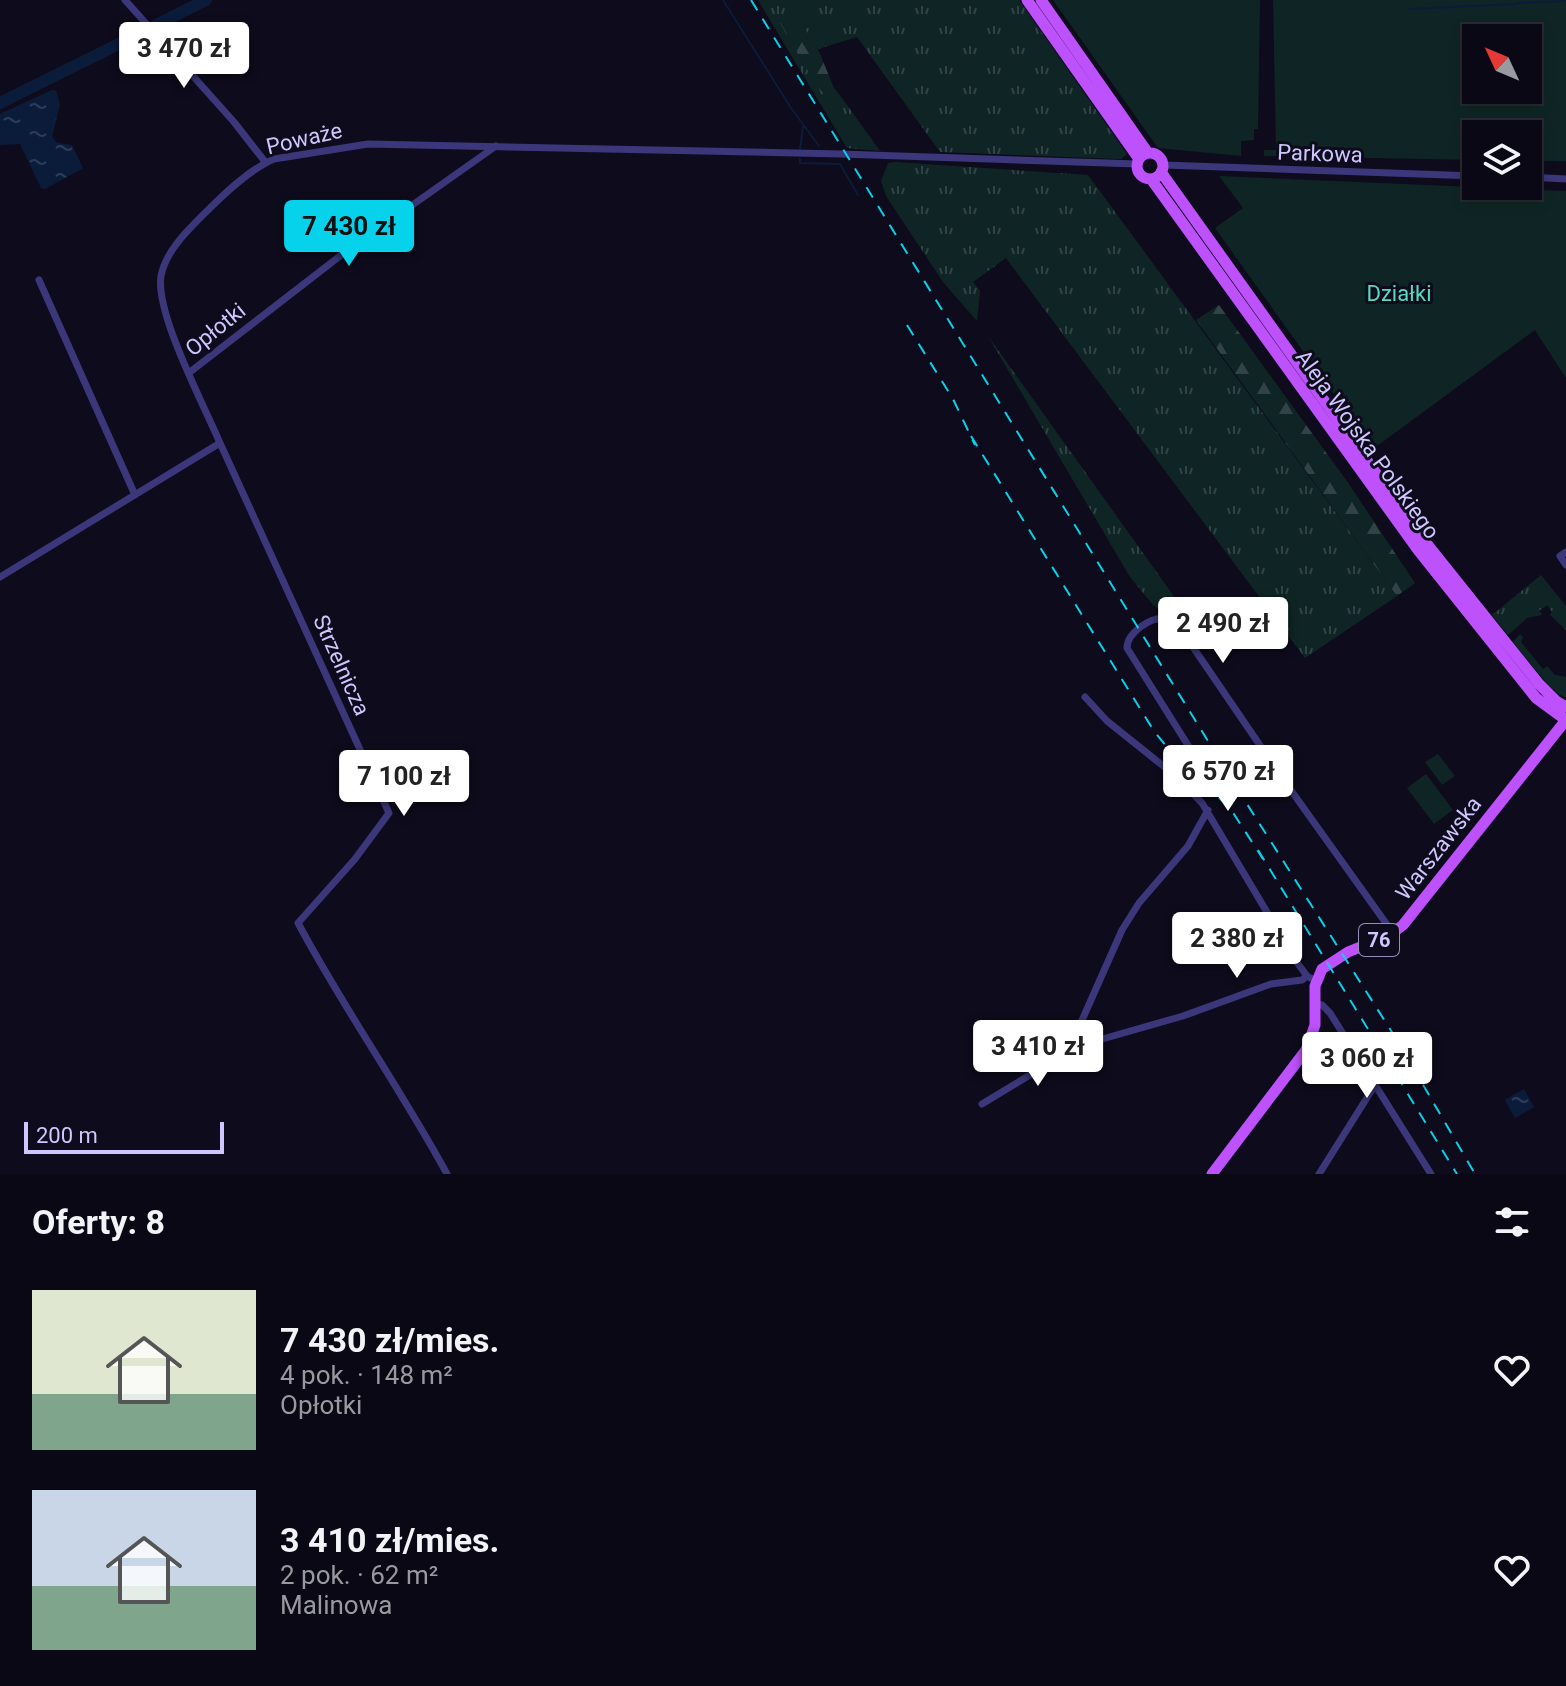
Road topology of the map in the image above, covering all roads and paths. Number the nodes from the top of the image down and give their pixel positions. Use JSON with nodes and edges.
{"nodes":[{"id":1,"x":125,"y":0,"type":"edge"},
{"id":2,"x":1027,"y":0,"type":"edge"},
{"id":3,"x":1041,"y":0,"type":"edge"},
{"id":4,"x":496,"y":146,"type":"junction"},
{"id":5,"x":1141,"y":159,"type":"junction"},
{"id":6,"x":266,"y":163,"type":"junction"},
{"id":7,"x":1158,"y":172,"type":"junction"},
{"id":8,"x":1462,"y":176,"type":"edge"},
{"id":9,"x":1542,"y":178,"type":"edge"},
{"id":10,"x":1566,"y":179,"type":"edge"},
{"id":11,"x":39,"y":280,"type":"dead end"},
{"id":12,"x":190,"y":372,"type":"junction"},
{"id":13,"x":220,"y":443,"type":"junction"},
{"id":14,"x":135,"y":495,"type":"junction"},
{"id":15,"x":1566,"y":552,"type":"edge"},
{"id":16,"x":1566,"y":565,"type":"edge"},
{"id":17,"x":0,"y":577,"type":"edge"},
{"id":18,"x":1085,"y":697,"type":"dead end"},
{"id":19,"x":1566,"y":707,"type":"edge"},
{"id":20,"x":1566,"y":719,"type":"edge"},
{"id":21,"x":1566,"y":732,"type":"edge"},
{"id":22,"x":1540,"y":750,"type":"junction"},
{"id":23,"x":1197,"y":797,"type":"junction"},
{"id":24,"x":1208,"y":810,"type":"junction"},
{"id":25,"x":1393,"y":933,"type":"junction"},
{"id":26,"x":1311,"y":978,"type":"junction"},
{"id":27,"x":1316,"y":1003,"type":"junction"},
{"id":28,"x":1078,"y":1046,"type":"junction"},
{"id":29,"x":1375,"y":1085,"type":"junction"},
{"id":30,"x":982,"y":1104,"type":"dead end"},
{"id":31,"x":447,"y":1174,"type":"edge"},
{"id":32,"x":1212,"y":1174,"type":"edge"},
{"id":33,"x":1319,"y":1174,"type":"edge"},
{"id":34,"x":1431,"y":1174,"type":"edge"}],
"edges":[{"from":1,"to":6,"type":"street"},
{"from":2,"to":5,"type":"main road"},
{"from":3,"to":5,"type":"main road"},
{"from":4,"to":5,"type":"street","name":"Poważe"},
{"from":4,"to":6,"type":"street","name":"Poważe"},
{"from":4,"to":12,"type":"street","name":"Opłotki"},
{"from":5,"to":7,"type":"main road"},
{"from":5,"to":7,"type":"main road"},
{"from":6,"to":12,"type":"street","name":"Poważe"},
{"from":7,"to":8,"type":"street","name":"Parkowa"},
{"from":7,"to":19,"type":"main road","name":"Aleja Wojska Polskiego"},
{"from":7,"to":20,"type":"main road","name":"Aleja Wojska Polskiego"},
{"from":9,"to":10,"type":"street"},
{"from":11,"to":14,"type":"street"},
{"from":12,"to":13,"type":"street","name":"Poważe"},
{"from":13,"to":14,"type":"street"},
{"from":13,"to":31,"type":"street","name":"Strzelnicza"},
{"from":14,"to":17,"type":"street"},
{"from":15,"to":16,"type":"street"},
{"from":18,"to":23,"type":"street"},
{"from":20,"to":22,"type":"main road","name":"Warszawska","number":"76"},
{"from":21,"to":22,"type":"main road","name":"Warszawska","number":"76"},
{"from":22,"to":25,"type":"main road","name":"Warszawska","number":"76"},
{"from":23,"to":24,"type":"street"},
{"from":23,"to":25,"type":"street"},
{"from":24,"to":26,"type":"street"},
{"from":24,"to":28,"type":"street"},
{"from":25,"to":26,"type":"main road","name":"Warszawska","number":"76"},
{"from":26,"to":27,"type":"main road"},
{"from":26,"to":28,"type":"street"},
{"from":27,"to":29,"type":"street"},
{"from":27,"to":32,"type":"main road"},
{"from":28,"to":30,"type":"street"},
{"from":29,"to":33,"type":"street"},
{"from":29,"to":34,"type":"street"}]}
